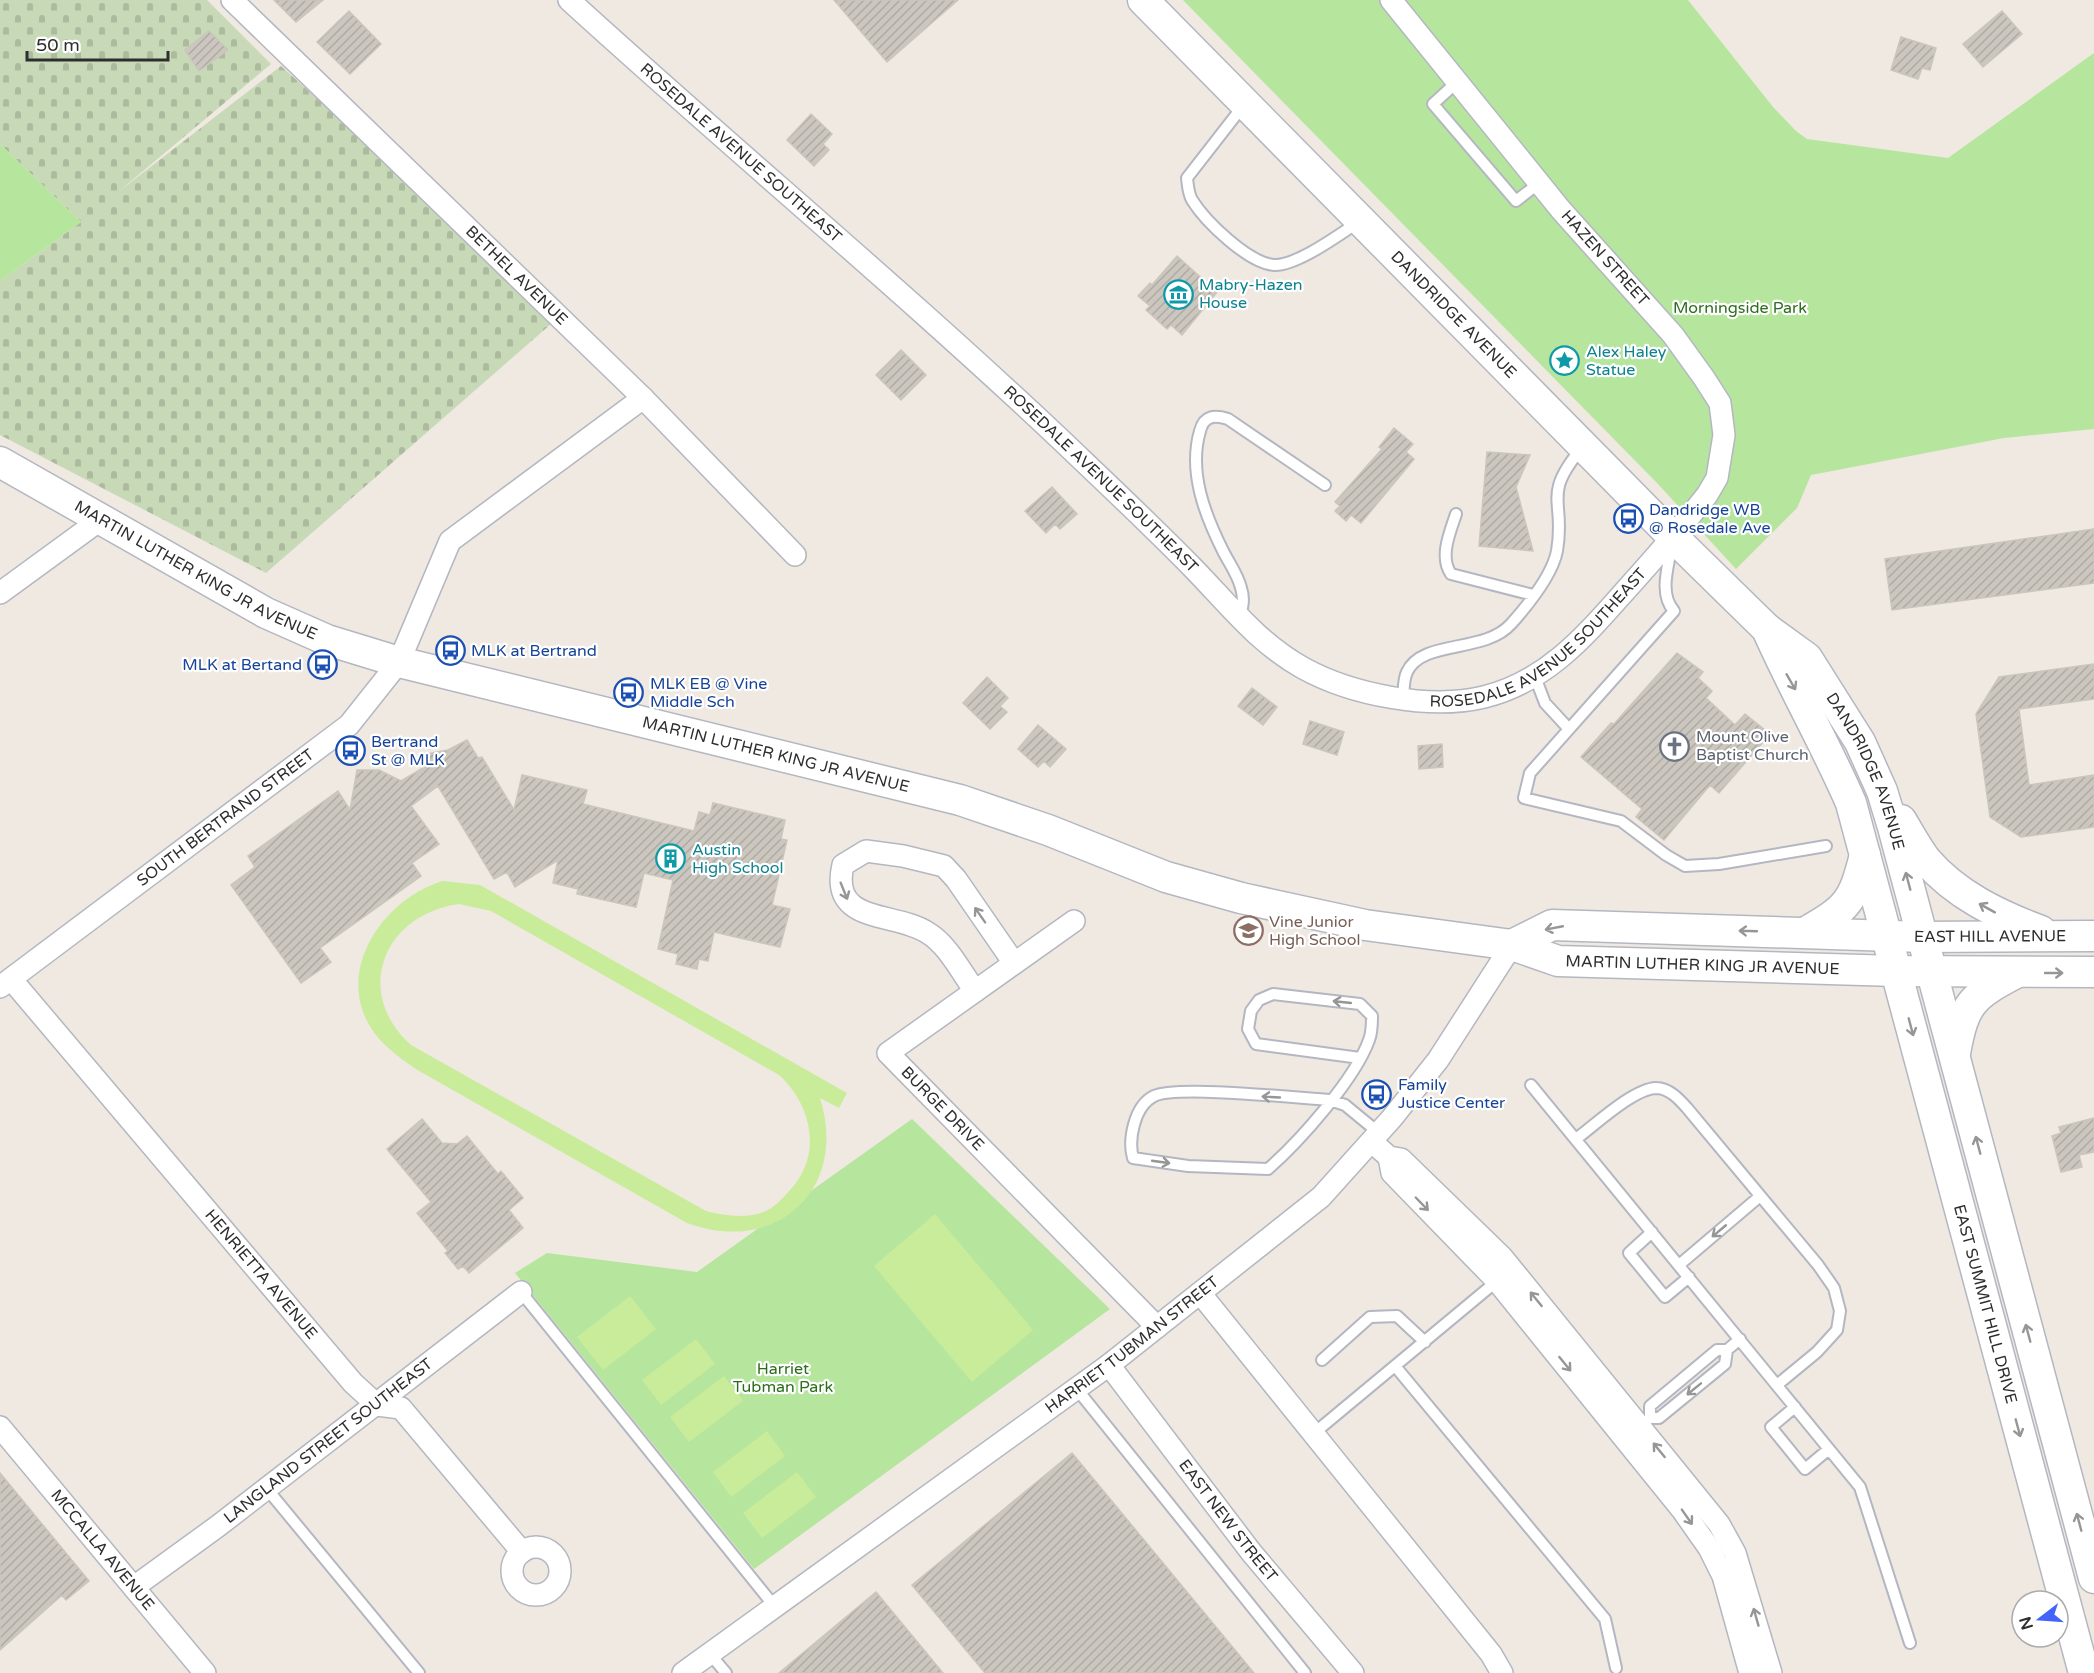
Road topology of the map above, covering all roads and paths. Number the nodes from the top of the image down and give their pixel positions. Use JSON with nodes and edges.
{"nodes":[{"id":1,"x":232,"y":0,"type":"edge"},
{"id":2,"x":569,"y":0,"type":"edge"},
{"id":3,"x":1143,"y":0,"type":"edge"},
{"id":4,"x":1391,"y":0,"type":"edge"},
{"id":5,"x":1457,"y":82,"type":"junction"},
{"id":6,"x":1246,"y":104,"type":"junction"},
{"id":7,"x":1539,"y":183,"type":"junction"},
{"id":8,"x":1361,"y":220,"type":"junction"},
{"id":9,"x":643,"y":398,"type":"junction"},
{"id":10,"x":1583,"y":446,"type":"junction"},
{"id":11,"x":0,"y":462,"type":"edge"},
{"id":12,"x":1325,"y":485,"type":"dead end"},
{"id":13,"x":1456,"y":514,"type":"dead end"},
{"id":14,"x":100,"y":520,"type":"junction"},
{"id":15,"x":1673,"y":537,"type":"junction"},
{"id":16,"x":795,"y":555,"type":"dead end"},
{"id":17,"x":0,"y":593,"type":"edge"},
{"id":18,"x":1533,"y":595,"type":"junction"},
{"id":19,"x":1239,"y":620,"type":"junction"},
{"id":20,"x":1767,"y":629,"type":"junction"},
{"id":21,"x":399,"y":662,"type":"junction"},
{"id":22,"x":1535,"y":677,"type":"junction"},
{"id":23,"x":1402,"y":699,"type":"junction"},
{"id":24,"x":1569,"y":729,"type":"junction"},
{"id":25,"x":1882,"y":791,"type":"junction"},
{"id":26,"x":1826,"y":846,"type":"dead end"},
{"id":27,"x":1865,"y":852,"type":"junction"},
{"id":28,"x":1074,"y":921,"type":"dead end"},
{"id":29,"x":1806,"y":932,"type":"junction"},
{"id":30,"x":1886,"y":936,"type":"junction"},
{"id":31,"x":2094,"y":936,"type":"edge"},
{"id":32,"x":1923,"y":937,"type":"junction"},
{"id":33,"x":2061,"y":938,"type":"junction"},
{"id":34,"x":1512,"y":945,"type":"junction"},
{"id":35,"x":1014,"y":963,"type":"junction"},
{"id":36,"x":1896,"y":970,"type":"junction"},
{"id":37,"x":1932,"y":971,"type":"junction"},
{"id":38,"x":2017,"y":972,"type":"junction"},
{"id":39,"x":2094,"y":972,"type":"edge"},
{"id":40,"x":6,"y":983,"type":"edge"},
{"id":41,"x":975,"y":991,"type":"junction"},
{"id":42,"x":1954,"y":1056,"type":"junction"},
{"id":43,"x":1360,"y":1058,"type":"junction"},
{"id":44,"x":1532,"y":1085,"type":"dead end"},
{"id":45,"x":1330,"y":1100,"type":"junction"},
{"id":46,"x":1376,"y":1138,"type":"junction"},
{"id":47,"x":1576,"y":1139,"type":"junction"},
{"id":48,"x":1389,"y":1158,"type":"junction"},
{"id":49,"x":1759,"y":1197,"type":"junction"},
{"id":50,"x":1652,"y":1232,"type":"junction"},
{"id":51,"x":1679,"y":1265,"type":"junction"},
{"id":52,"x":1689,"y":1277,"type":"junction"},
{"id":53,"x":1497,"y":1281,"type":"junction"},
{"id":54,"x":521,"y":1292,"type":"joint"},
{"id":55,"x":1200,"y":1293,"type":"junction"},
{"id":56,"x":1157,"y":1327,"type":"junction"},
{"id":57,"x":1740,"y":1339,"type":"junction"},
{"id":58,"x":1425,"y":1342,"type":"junction"},
{"id":59,"x":1726,"y":1350,"type":"junction"},
{"id":60,"x":1322,"y":1360,"type":"dead end"},
{"id":61,"x":1109,"y":1365,"type":"junction"},
{"id":62,"x":1395,"y":1366,"type":"junction"},
{"id":63,"x":1777,"y":1385,"type":"junction"},
{"id":64,"x":1076,"y":1388,"type":"junction"},
{"id":65,"x":377,"y":1405,"type":"junction"},
{"id":66,"x":1795,"y":1407,"type":"junction"},
{"id":67,"x":0,"y":1427,"type":"edge"},
{"id":68,"x":1638,"y":1427,"type":"junction"},
{"id":69,"x":1313,"y":1434,"type":"junction"},
{"id":70,"x":1829,"y":1449,"type":"junction"},
{"id":71,"x":267,"y":1489,"type":"junction"},
{"id":72,"x":522,"y":1552,"type":"dead end"},
{"id":73,"x":2094,"y":1578,"type":"edge"},
{"id":74,"x":134,"y":1587,"type":"junction"},
{"id":75,"x":775,"y":1607,"type":"junction"},
{"id":76,"x":1910,"y":1643,"type":"dead end"},
{"id":77,"x":2085,"y":1653,"type":"edge"},
{"id":78,"x":710,"y":1654,"type":"junction"},
{"id":79,"x":1617,"y":1668,"type":"dead end"},
{"id":80,"x":205,"y":1673,"type":"edge"},
{"id":81,"x":419,"y":1673,"type":"edge"},
{"id":82,"x":683,"y":1673,"type":"edge"},
{"id":83,"x":726,"y":1673,"type":"edge"},
{"id":84,"x":1305,"y":1673,"type":"edge"},
{"id":85,"x":1353,"y":1673,"type":"edge"},
{"id":86,"x":1502,"y":1673,"type":"edge"},
{"id":87,"x":1750,"y":1673,"type":"edge"},
{"id":88,"x":1771,"y":1673,"type":"edge"}],
"edges":[{"from":1,"to":9,"type":"street","name":"BETHEL AVENUE"},
{"from":2,"to":19,"type":"street","name":"ROSEDALE AVENUE SOUTHEAST"},
{"from":3,"to":6,"type":"main road","name":"DANDRIDGE AVENUE"},
{"from":4,"to":5,"type":"street","name":"HAZEN STREET"},
{"from":5,"to":7,"type":"street","name":"HAZEN STREET"},
{"from":5,"to":7,"type":"lane"},
{"from":6,"to":8,"type":"main road","name":"DANDRIDGE AVENUE"},
{"from":6,"to":8,"type":"lane"},
{"from":7,"to":15,"type":"street","name":"HAZEN STREET"},
{"from":8,"to":10,"type":"main road","name":"DANDRIDGE AVENUE"},
{"from":9,"to":16,"type":"street","name":"BETHEL AVENUE"},
{"from":9,"to":21,"type":"street","name":"SOUTH BERTRAND STREET"},
{"from":10,"to":15,"type":"main road","name":"DANDRIDGE AVENUE"},
{"from":10,"to":18,"type":"lane"},
{"from":11,"to":14,"type":"main road","name":"MARTIN LUTHER KING JR AVENUE"},
{"from":12,"to":19,"type":"lane"},
{"from":13,"to":18,"type":"lane"},
{"from":14,"to":17,"type":"street"},
{"from":14,"to":21,"type":"main road","name":"MARTIN LUTHER KING JR AVENUE"},
{"from":15,"to":20,"type":"main road","name":"DANDRIDGE AVENUE"},
{"from":15,"to":22,"type":"street","name":"ROSEDALE AVENUE SOUTHEAST"},
{"from":15,"to":24,"type":"lane"},
{"from":18,"to":23,"type":"lane"},
{"from":19,"to":23,"type":"street","name":"ROSEDALE AVENUE SOUTHEAST"},
{"from":20,"to":25,"type":"main road","name":"DANDRIDGE AVENUE"},
{"from":20,"to":27,"type":"main road","name":"DANDRIDGE AVENUE","one_way":true},
{"from":21,"to":34,"type":"main road","name":"MARTIN LUTHER KING JR AVENUE"},
{"from":21,"to":40,"type":"street","name":"SOUTH BERTRAND STREET"},
{"from":22,"to":23,"type":"street","name":"ROSEDALE AVENUE SOUTHEAST"},
{"from":22,"to":24,"type":"lane"},
{"from":24,"to":26,"type":"lane"},
{"from":32,"to":25,"type":"main road","name":"DANDRIDGE AVENUE","one_way":true},
{"from":33,"to":25,"type":"main road","one_way":true},
{"from":27,"to":29,"type":"main road"},
{"from":27,"to":30,"type":"main road","name":"DANDRIDGE AVENUE"},
{"from":28,"to":35,"type":"street","name":"BURGE DRIVE"},
{"from":29,"to":30,"type":"main road"},
{"from":29,"to":34,"type":"main road","one_way":true},
{"from":30,"to":32,"type":"main road","name":"EAST HILL AVENUE"},
{"from":30,"to":36,"type":"main road","name":"EAST SUMMIT HILL DRIVE"},
{"from":31,"to":33,"type":"main road","name":"EAST HILL AVENUE"},
{"from":32,"to":33,"type":"main road","name":"EAST HILL AVENUE"},
{"from":32,"to":37,"type":"main road"},
{"from":34,"to":36,"type":"main road","name":"MARTIN LUTHER KING JR AVENUE"},
{"from":34,"to":46,"type":"street","name":"HARRIET TUBMAN STREET"},
{"from":35,"to":41,"type":"street","name":"BURGE DRIVE"},
{"from":35,"to":41,"type":"street","one_way":true},
{"from":36,"to":37,"type":"main road","name":"EAST HILL AVENUE"},
{"from":36,"to":77,"type":"main road","name":"EAST SUMMIT HILL DRIVE","one_way":true},
{"from":37,"to":38,"type":"main road","name":"EAST HILL AVENUE"},
{"from":37,"to":42,"type":"main road"},
{"from":38,"to":39,"type":"main road","name":"EAST HILL AVENUE","one_way":true},
{"from":38,"to":42,"type":"main road"},
{"from":40,"to":65,"type":"street","name":"HENRIETTA AVENUE"},
{"from":41,"to":56,"type":"street","name":"BURGE DRIVE"},
{"from":73,"to":42,"type":"main road","one_way":true},
{"from":43,"to":43,"type":"lane","one_way":true},
{"from":43,"to":45,"type":"lane"},
{"from":44,"to":47,"type":"lane"},
{"from":45,"to":45,"type":"lane","one_way":true},
{"from":45,"to":46,"type":"lane"},
{"from":46,"to":48,"type":"street"},
{"from":46,"to":55,"type":"street","name":"HARRIET TUBMAN STREET"},
{"from":47,"to":49,"type":"lane"},
{"from":47,"to":50,"type":"lane"},
{"from":48,"to":53,"type":"street","one_way":true},
{"from":68,"to":48,"type":"street","one_way":true},
{"from":49,"to":51,"type":"lane","one_way":true},
{"from":49,"to":63,"type":"lane"},
{"from":50,"to":51,"type":"lane"},
{"from":50,"to":52,"type":"lane"},
{"from":51,"to":52,"type":"lane"},
{"from":52,"to":57,"type":"lane"},
{"from":53,"to":58,"type":"lane"},
{"from":53,"to":68,"type":"street","one_way":true},
{"from":54,"to":65,"type":"street","name":"LANGLAND STREET SOUTHEAST"},
{"from":54,"to":75,"type":"lane"},
{"from":55,"to":56,"type":"street","name":"HARRIET TUBMAN STREET"},
{"from":55,"to":69,"type":"street"},
{"from":56,"to":61,"type":"street","name":"HARRIET TUBMAN STREET"},
{"from":57,"to":59,"type":"lane"},
{"from":57,"to":63,"type":"lane"},
{"from":58,"to":60,"type":"lane"},
{"from":58,"to":62,"type":"lane"},
{"from":59,"to":68,"type":"lane"},
{"from":59,"to":68,"type":"lane","one_way":true},
{"from":61,"to":64,"type":"street","name":"HARRIET TUBMAN STREET"},
{"from":61,"to":85,"type":"street","name":"EAST NEW STREET"},
{"from":62,"to":69,"type":"lane"},
{"from":62,"to":79,"type":"lane"},
{"from":63,"to":66,"type":"lane"},
{"from":64,"to":75,"type":"street","name":"HARRIET TUBMAN STREET"},
{"from":64,"to":84,"type":"lane"},
{"from":65,"to":71,"type":"street","name":"LANGLAND STREET SOUTHEAST"},
{"from":65,"to":72,"type":"street"},
{"from":66,"to":70,"type":"lane"},
{"from":66,"to":70,"type":"lane"},
{"from":67,"to":74,"type":"street","name":"MCCALLA AVENUE"},
{"from":68,"to":87,"type":"street","one_way":true},
{"from":88,"to":68,"type":"street","one_way":true},
{"from":69,"to":86,"type":"street"},
{"from":70,"to":76,"type":"lane"},
{"from":71,"to":74,"type":"street","name":"LANGLAND STREET SOUTHEAST"},
{"from":71,"to":81,"type":"lane"},
{"from":74,"to":80,"type":"street","name":"MCCALLA AVENUE"},
{"from":75,"to":78,"type":"street","name":"HARRIET TUBMAN STREET"},
{"from":78,"to":82,"type":"street","name":"HARRIET TUBMAN STREET"},
{"from":78,"to":83,"type":"lane"}]}
